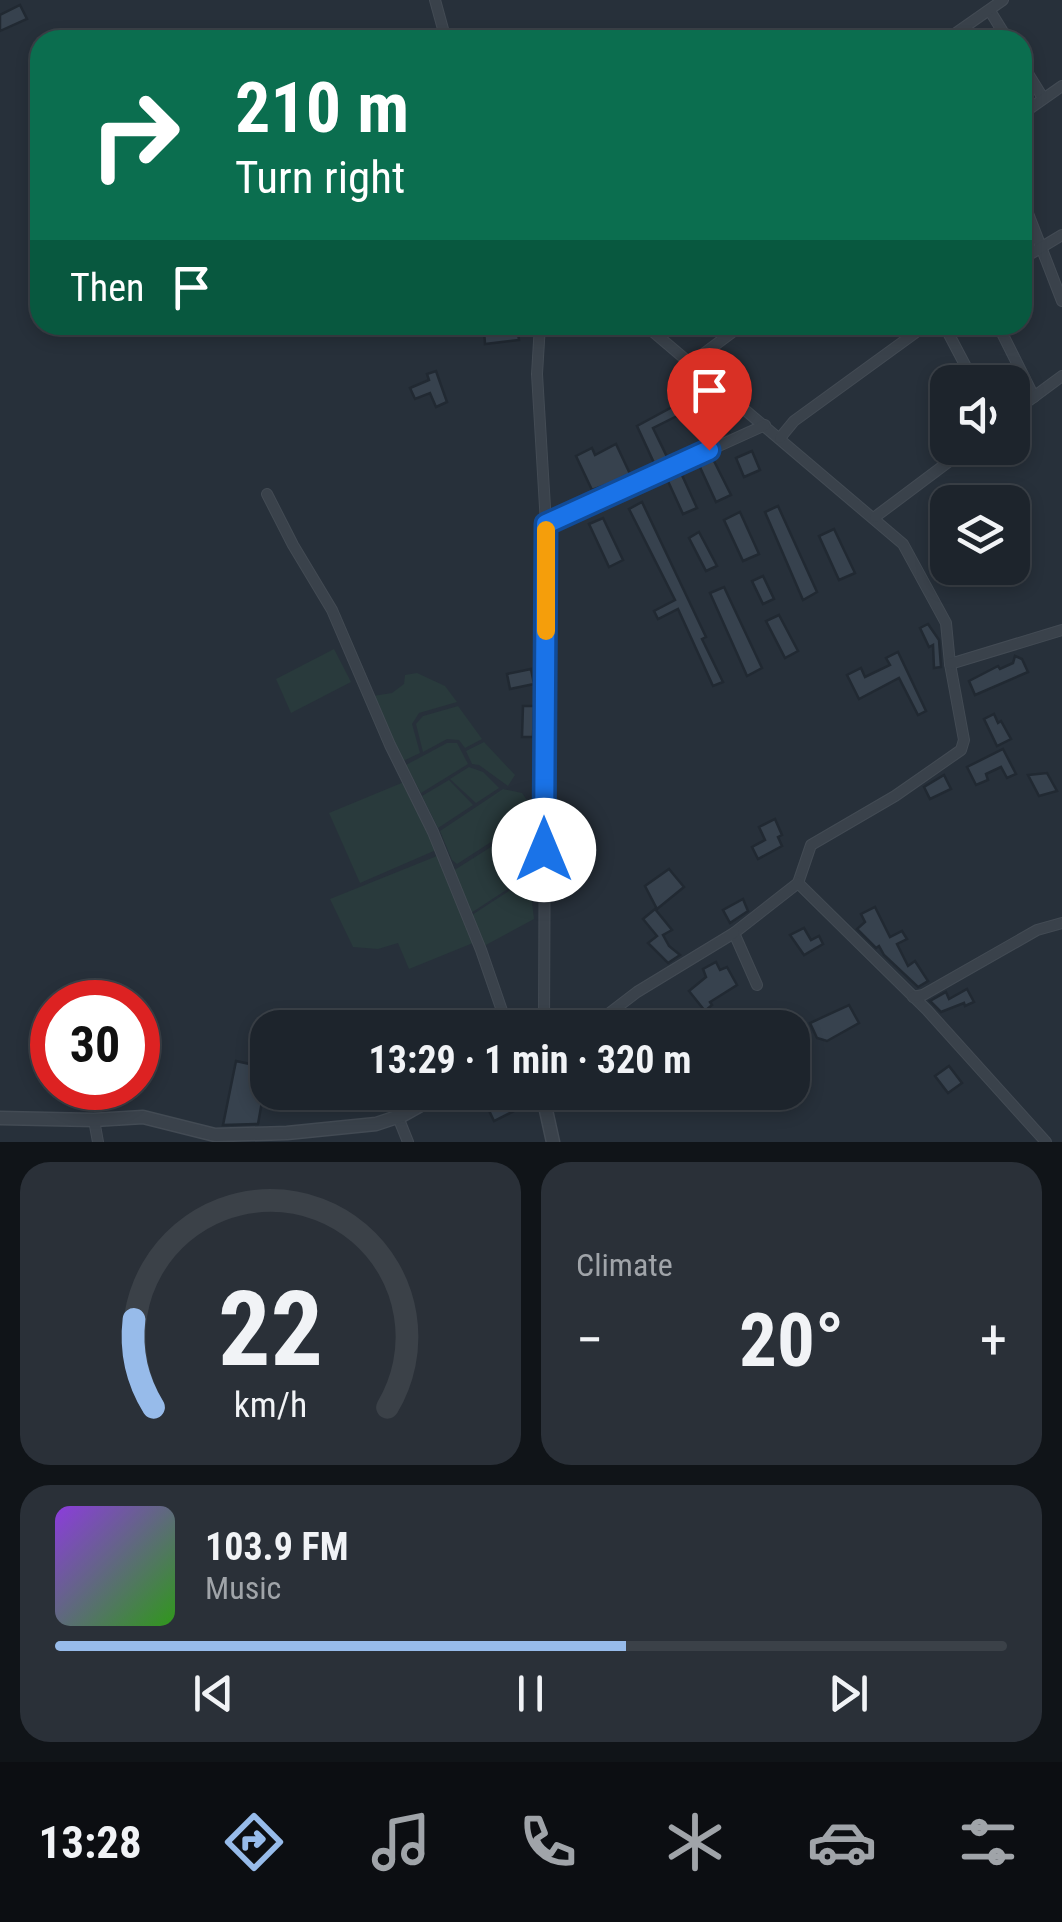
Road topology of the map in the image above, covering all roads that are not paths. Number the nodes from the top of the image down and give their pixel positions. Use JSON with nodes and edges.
{"nodes":[{"id":1,"x":435,"y":0,"type":"edge"},
{"id":2,"x":1004,"y":0,"type":"edge"},
{"id":3,"x":990,"y":11,"type":"junction"},
{"id":4,"x":443,"y":30,"type":"edge"},
{"id":5,"x":961,"y":30,"type":"edge"},
{"id":6,"x":1002,"y":30,"type":"edge"},
{"id":7,"x":1032,"y":80,"type":"edge"},
{"id":8,"x":1062,"y":86,"type":"edge"},
{"id":9,"x":1043,"y":98,"type":"junction"},
{"id":10,"x":1032,"y":106,"type":"edge"},
{"id":11,"x":1032,"y":222,"type":"edge"},
{"id":12,"x":1062,"y":235,"type":"edge"},
{"id":13,"x":1042,"y":246,"type":"junction"},
{"id":14,"x":1032,"y":252,"type":"edge"},
{"id":15,"x":1062,"y":302,"type":"edge"},
{"id":16,"x":539,"y":335,"type":"edge"},
{"id":17,"x":657,"y":335,"type":"edge"},
{"id":18,"x":729,"y":335,"type":"edge"},
{"id":19,"x":912,"y":335,"type":"edge"},
{"id":20,"x":949,"y":335,"type":"edge"},
{"id":21,"x":1003,"y":335,"type":"edge"},
{"id":22,"x":691,"y":363,"type":"junction"},
{"id":23,"x":965,"y":365,"type":"edge"},
{"id":24,"x":1062,"y":376,"type":"edge"},
{"id":25,"x":1034,"y":397,"type":"junction"},
{"id":26,"x":1030,"y":400,"type":"edge"},
{"id":27,"x":765,"y":425,"type":"junction"},
{"id":28,"x":780,"y":438,"type":"junction"},
{"id":29,"x":944,"y":465,"type":"edge"},
{"id":30,"x":268,"y":494,"type":"dead end"},
{"id":31,"x":875,"y":517,"type":"junction"},
{"id":32,"x":546,"y":524,"type":"junction"},
{"id":33,"x":1062,"y":630,"type":"edge"},
{"id":34,"x":950,"y":664,"type":"junction"},
{"id":35,"x":798,"y":883,"type":"junction"},
{"id":36,"x":1062,"y":923,"type":"edge"},
{"id":37,"x":734,"y":933,"type":"junction"},
{"id":38,"x":757,"y":984,"type":"dead end"},
{"id":39,"x":913,"y":997,"type":"junction"},
{"id":40,"x":502,"y":1010,"type":"edge"},
{"id":41,"x":544,"y":1010,"type":"edge"},
{"id":42,"x":614,"y":1010,"type":"edge"},
{"id":43,"x":410,"y":1110,"type":"edge"},
{"id":44,"x":546,"y":1110,"type":"edge"},
{"id":45,"x":398,"y":1116,"type":"junction"},
{"id":46,"x":0,"y":1118,"type":"edge"},
{"id":47,"x":94,"y":1120,"type":"junction"},
{"id":48,"x":98,"y":1142,"type":"edge"},
{"id":49,"x":408,"y":1142,"type":"edge"},
{"id":50,"x":552,"y":1142,"type":"edge"},
{"id":51,"x":1046,"y":1142,"type":"edge"}],
"edges":[{"from":1,"to":4,"type":"street"},
{"from":2,"to":3,"type":"street"},
{"from":3,"to":5,"type":"street"},
{"from":3,"to":6,"type":"street"},
{"from":7,"to":9,"type":"street"},
{"from":8,"to":9,"type":"street"},
{"from":9,"to":10,"type":"street"},
{"from":11,"to":13,"type":"street"},
{"from":12,"to":13,"type":"street"},
{"from":13,"to":14,"type":"street"},
{"from":13,"to":15,"type":"street"},
{"from":16,"to":32,"type":"street"},
{"from":17,"to":22,"type":"street"},
{"from":18,"to":22,"type":"street"},
{"from":19,"to":28,"type":"street"},
{"from":20,"to":23,"type":"street"},
{"from":21,"to":25,"type":"street"},
{"from":22,"to":27,"type":"street"},
{"from":24,"to":25,"type":"street"},
{"from":25,"to":26,"type":"street"},
{"from":27,"to":28,"type":"street"},
{"from":27,"to":32,"type":"street"},
{"from":28,"to":31,"type":"street"},
{"from":29,"to":31,"type":"street"},
{"from":30,"to":40,"type":"street"},
{"from":31,"to":34,"type":"street"},
{"from":32,"to":41,"type":"street"},
{"from":33,"to":34,"type":"street"},
{"from":34,"to":35,"type":"street"},
{"from":35,"to":37,"type":"street"},
{"from":35,"to":39,"type":"street"},
{"from":36,"to":39,"type":"street"},
{"from":37,"to":38,"type":"street"},
{"from":37,"to":42,"type":"street"},
{"from":39,"to":51,"type":"street"},
{"from":43,"to":45,"type":"street"},
{"from":44,"to":50,"type":"street"},
{"from":45,"to":47,"type":"street"},
{"from":45,"to":49,"type":"street"},
{"from":46,"to":47,"type":"street"},
{"from":47,"to":48,"type":"street"}]}
